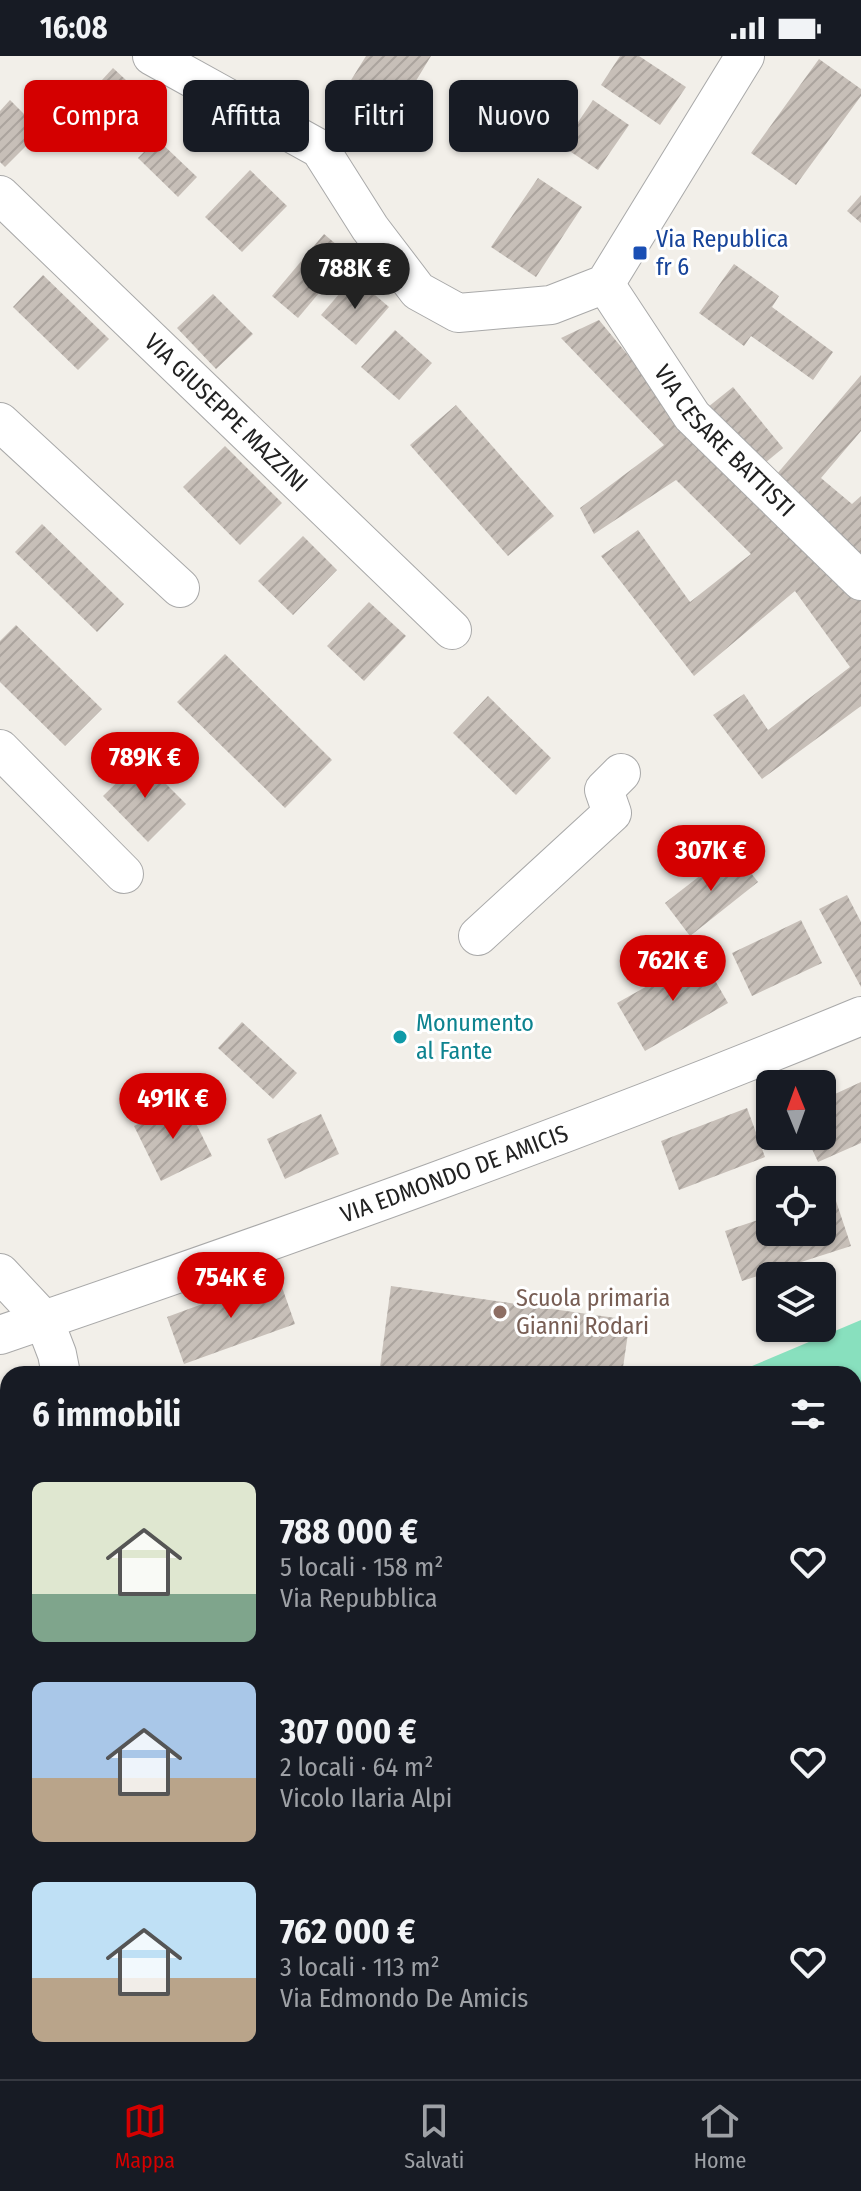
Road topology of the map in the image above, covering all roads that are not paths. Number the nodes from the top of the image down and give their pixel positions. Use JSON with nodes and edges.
{"nodes":[{"id":1,"x":152,"y":56,"type":"edge"},
{"id":2,"x":745,"y":56,"type":"edge"},
{"id":3,"x":0,"y":195,"type":"edge"},
{"id":4,"x":605,"y":284,"type":"junction"},
{"id":5,"x":0,"y":422,"type":"edge"},
{"id":6,"x":861,"y":581,"type":"edge"},
{"id":7,"x":180,"y":588,"type":"dead end"},
{"id":8,"x":452,"y":630,"type":"dead end"},
{"id":9,"x":0,"y":749,"type":"edge"},
{"id":10,"x":621,"y":773,"type":"dead end"},
{"id":11,"x":124,"y":874,"type":"dead end"},
{"id":12,"x":478,"y":936,"type":"dead end"},
{"id":13,"x":861,"y":1016,"type":"edge"},
{"id":14,"x":0,"y":1273,"type":"edge"},
{"id":15,"x":44,"y":1320,"type":"junction"},
{"id":16,"x":0,"y":1335,"type":"edge"},
{"id":17,"x":59,"y":1366,"type":"edge"}],
"edges":[{"from":1,"to":4,"type":"street"},
{"from":2,"to":4,"type":"street"},
{"from":3,"to":8,"type":"street","name":"VIA GIUSEPPE MAZZINI"},
{"from":4,"to":6,"type":"street","name":"VIA CESARE BATTISTI"},
{"from":5,"to":7,"type":"street"},
{"from":9,"to":11,"type":"street"},
{"from":10,"to":12,"type":"street"},
{"from":13,"to":15,"type":"street","name":"VIA EDMONDO DE AMICIS"},
{"from":14,"to":15,"type":"street"},
{"from":15,"to":16,"type":"street","name":"VIA EDMONDO DE AMICIS"},
{"from":15,"to":17,"type":"street"}]}
